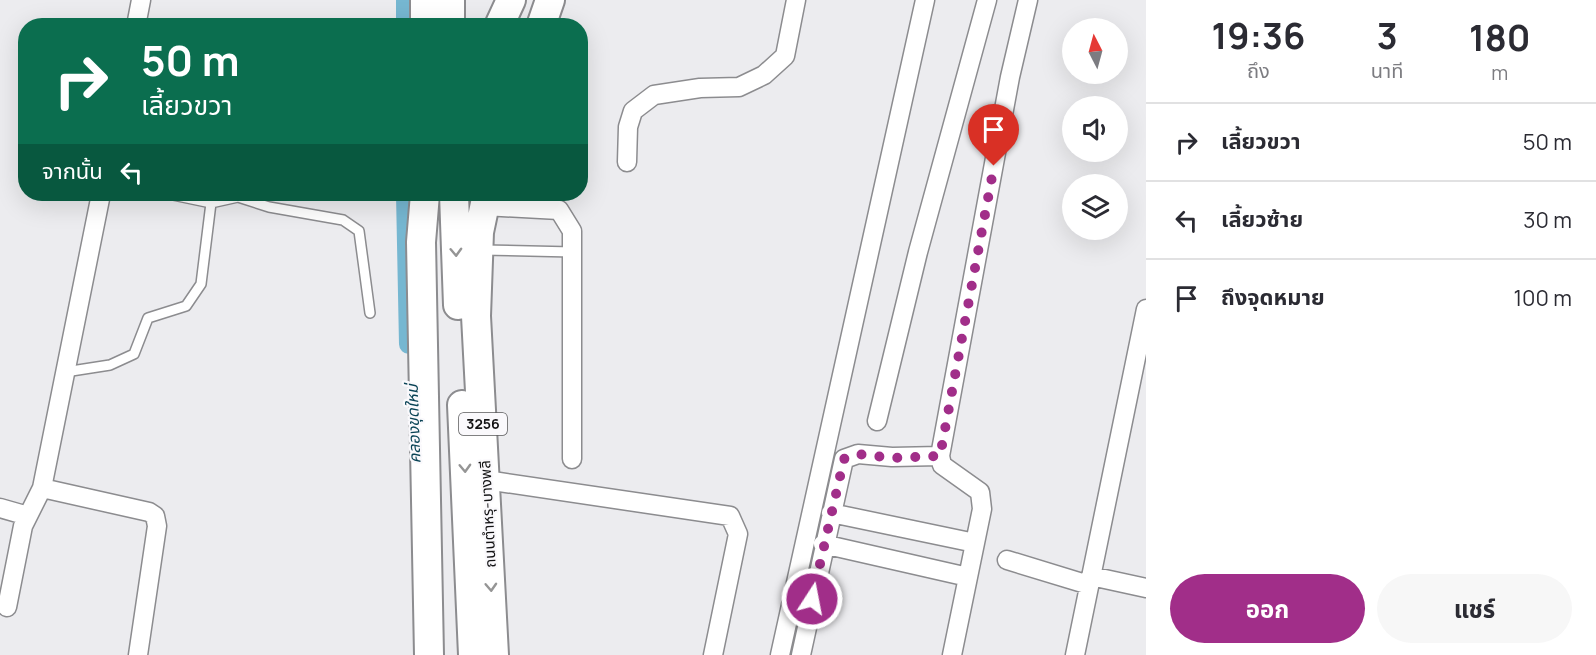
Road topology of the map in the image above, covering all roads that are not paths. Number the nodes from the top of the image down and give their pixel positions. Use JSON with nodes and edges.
{"nodes":[{"id":1,"x":141,"y":0,"type":"edge"},
{"id":2,"x":425,"y":0,"type":"edge"},
{"id":3,"x":450,"y":0,"type":"edge"},
{"id":4,"x":511,"y":0,"type":"edge"},
{"id":5,"x":550,"y":0,"type":"edge"},
{"id":6,"x":796,"y":0,"type":"edge"},
{"id":7,"x":925,"y":0,"type":"edge"},
{"id":8,"x":987,"y":0,"type":"edge"},
{"id":9,"x":1028,"y":0,"type":"edge"},
{"id":10,"x":138,"y":18,"type":"edge"},
{"id":11,"x":425,"y":18,"type":"edge"},
{"id":12,"x":450,"y":18,"type":"edge"},
{"id":13,"x":503,"y":18,"type":"edge"},
{"id":14,"x":544,"y":18,"type":"edge"},
{"id":15,"x":627,"y":162,"type":"dead end"},
{"id":16,"x":100,"y":201,"type":"edge"},
{"id":17,"x":201,"y":201,"type":"edge"},
{"id":18,"x":219,"y":201,"type":"edge"},
{"id":19,"x":252,"y":201,"type":"edge"},
{"id":20,"x":426,"y":201,"type":"edge"},
{"id":21,"x":427,"y":201,"type":"edge"},
{"id":22,"x":454,"y":201,"type":"edge"},
{"id":23,"x":485,"y":201,"type":"edge"},
{"id":24,"x":492,"y":201,"type":"edge"},
{"id":25,"x":211,"y":203,"type":"junction"},
{"id":26,"x":478,"y":250,"type":"junction"},
{"id":27,"x":573,"y":252,"type":"junction"},
{"id":28,"x":1146,"y":309,"type":"edge"},
{"id":29,"x":370,"y":313,"type":"dead end"},
{"id":30,"x":65,"y":372,"type":"junction"},
{"id":31,"x":877,"y":421,"type":"dead end"},
{"id":32,"x":940,"y":456,"type":"junction"},
{"id":33,"x":572,"y":459,"type":"dead end"},
{"id":34,"x":486,"y":480,"type":"junction"},
{"id":35,"x":42,"y":488,"type":"junction"},
{"id":36,"x":0,"y":508,"type":"edge"},
{"id":37,"x":831,"y":513,"type":"junction"},
{"id":38,"x":28,"y":516,"type":"junction"},
{"id":39,"x":975,"y":543,"type":"junction"},
{"id":40,"x":823,"y":544,"type":"junction"},
{"id":41,"x":1007,"y":560,"type":"dead end"},
{"id":42,"x":968,"y":577,"type":"junction"},
{"id":43,"x":1090,"y":580,"type":"junction"},
{"id":44,"x":1146,"y":588,"type":"edge"},
{"id":45,"x":7,"y":607,"type":"dead end"},
{"id":46,"x":138,"y":655,"type":"edge"},
{"id":47,"x":429,"y":655,"type":"edge"},
{"id":48,"x":444,"y":655,"type":"edge"},
{"id":49,"x":473,"y":655,"type":"edge"},
{"id":50,"x":494,"y":655,"type":"edge"},
{"id":51,"x":713,"y":655,"type":"edge"},
{"id":52,"x":780,"y":655,"type":"edge"},
{"id":53,"x":801,"y":655,"type":"edge"},
{"id":54,"x":952,"y":655,"type":"edge"},
{"id":55,"x":1075,"y":655,"type":"edge"}],
"edges":[{"from":1,"to":10,"type":"street"},
{"from":2,"to":11,"type":"main road"},
{"from":3,"to":12,"type":"main road"},
{"from":4,"to":13,"type":"main road"},
{"from":5,"to":14,"type":"main road"},
{"from":6,"to":15,"type":"street"},
{"from":7,"to":52,"type":"street"},
{"from":8,"to":31,"type":"street"},
{"from":9,"to":32,"type":"street"},
{"from":16,"to":30,"type":"street"},
{"from":17,"to":25,"type":"lane"},
{"from":18,"to":25,"type":"lane"},
{"from":19,"to":29,"type":"lane"},
{"from":20,"to":47,"type":"main road","number":"3256"},
{"from":21,"to":48,"type":"main road","number":"3256"},
{"from":22,"to":49,"type":"main road","number":"3256","one_way":true},
{"from":23,"to":26,"type":"main road","name":"ถนนตำหรุ-บางพลี","number":"3256"},
{"from":24,"to":27,"type":"street"},
{"from":25,"to":30,"type":"lane"},
{"from":26,"to":27,"type":"lane"},
{"from":26,"to":34,"type":"main road","name":"ถนนตำหรุ-บางพลี","number":"3256"},
{"from":27,"to":33,"type":"street"},
{"from":28,"to":43,"type":"street"},
{"from":30,"to":35,"type":"street"},
{"from":32,"to":37,"type":"street"},
{"from":32,"to":39,"type":"street"},
{"from":34,"to":50,"type":"main road","name":"ถนนตำหรุ-บางพลี","number":"3256","one_way":true},
{"from":34,"to":51,"type":"street"},
{"from":35,"to":38,"type":"street"},
{"from":35,"to":46,"type":"street"},
{"from":36,"to":38,"type":"street"},
{"from":37,"to":39,"type":"street"},
{"from":37,"to":40,"type":"street"},
{"from":38,"to":45,"type":"street"},
{"from":39,"to":42,"type":"street"},
{"from":40,"to":42,"type":"street"},
{"from":40,"to":53,"type":"street"},
{"from":41,"to":43,"type":"street"},
{"from":42,"to":54,"type":"street"},
{"from":43,"to":44,"type":"street"},
{"from":43,"to":55,"type":"street"}]}
